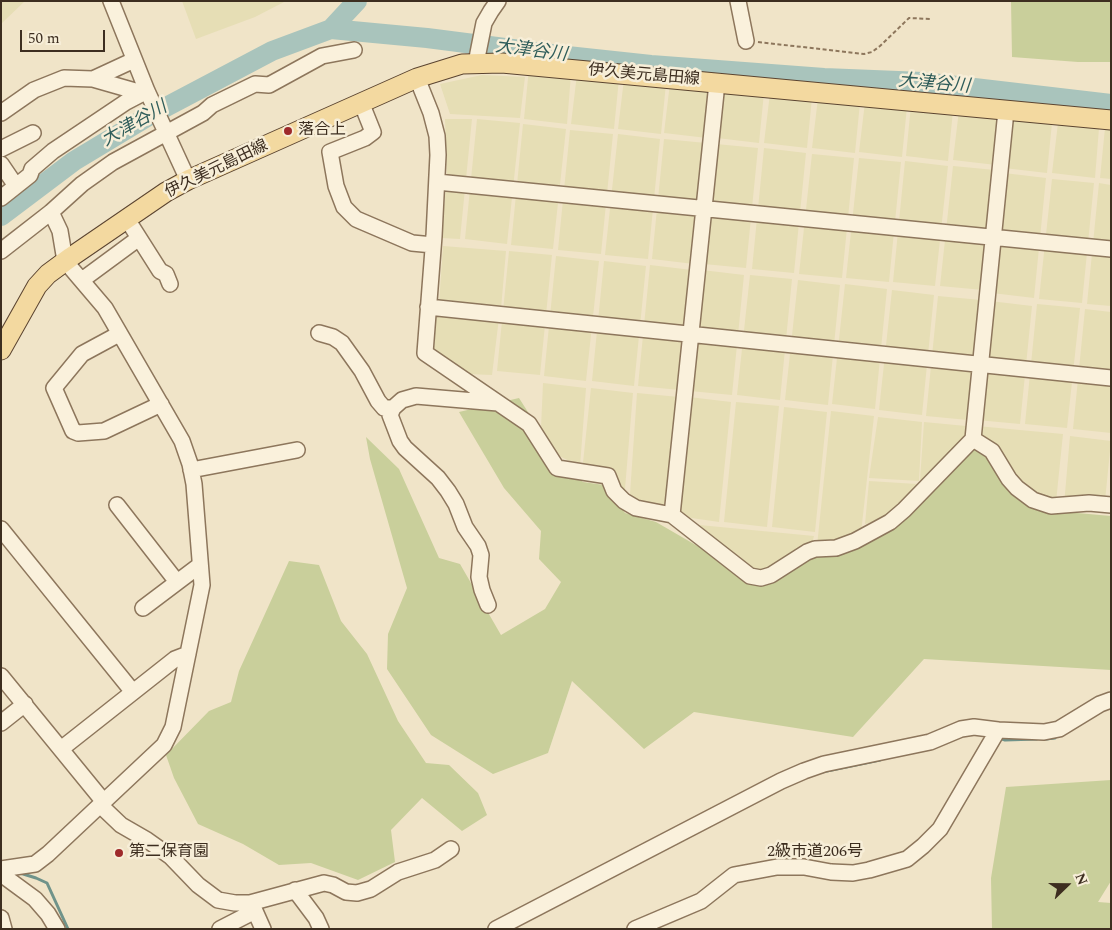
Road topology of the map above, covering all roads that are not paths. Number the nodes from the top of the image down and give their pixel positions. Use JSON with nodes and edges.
{"nodes":[{"id":1,"x":111,"y":1,"type":"edge"},
{"id":2,"x":498,"y":1,"type":"edge"},
{"id":3,"x":738,"y":1,"type":"edge"},
{"id":4,"x":746,"y":41,"type":"road end"},
{"id":5,"x":354,"y":50,"type":"dead end"},
{"id":6,"x":477,"y":58,"type":"junction"},
{"id":7,"x":134,"y":60,"type":"junction"},
{"id":8,"x":93,"y":78,"type":"junction"},
{"id":9,"x":417,"y":78,"type":"junction"},
{"id":10,"x":717,"y":83,"type":"junction"},
{"id":11,"x":146,"y":93,"type":"junction"},
{"id":12,"x":362,"y":102,"type":"junction"},
{"id":13,"x":1006,"y":111,"type":"junction"},
{"id":14,"x":1,"y":112,"type":"edge"},
{"id":15,"x":1111,"y":120,"type":"edge"},
{"id":16,"x":33,"y":133,"type":"dead end"},
{"id":17,"x":166,"y":133,"type":"junction"},
{"id":18,"x":1,"y":149,"type":"edge"},
{"id":19,"x":1,"y":164,"type":"edge"},
{"id":20,"x":188,"y":180,"type":"junction"},
{"id":21,"x":438,"y":182,"type":"junction"},
{"id":22,"x":16,"y":186,"type":"junction"},
{"id":23,"x":1,"y":198,"type":"edge"},
{"id":24,"x":704,"y":209,"type":"junction"},
{"id":25,"x":51,"y":212,"type":"junction"},
{"id":26,"x":127,"y":219,"type":"junction"},
{"id":27,"x":139,"y":238,"type":"junction"},
{"id":28,"x":993,"y":238,"type":"junction"},
{"id":29,"x":433,"y":245,"type":"junction"},
{"id":30,"x":1111,"y":249,"type":"edge"},
{"id":31,"x":1,"y":251,"type":"edge"},
{"id":32,"x":65,"y":261,"type":"junction"},
{"id":33,"x":82,"y":280,"type":"junction"},
{"id":34,"x":170,"y":284,"type":"dead end"},
{"id":35,"x":428,"y":307,"type":"junction"},
{"id":36,"x":319,"y":333,"type":"dead end"},
{"id":37,"x":119,"y":334,"type":"junction"},
{"id":38,"x":691,"y":334,"type":"junction"},
{"id":39,"x":1,"y":350,"type":"edge"},
{"id":40,"x":980,"y":364,"type":"junction"},
{"id":41,"x":1111,"y":378,"type":"edge"},
{"id":42,"x":498,"y":403,"type":"junction"},
{"id":43,"x":161,"y":404,"type":"junction"},
{"id":44,"x":393,"y":408,"type":"junction"},
{"id":45,"x":973,"y":438,"type":"junction"},
{"id":46,"x":297,"y":450,"type":"dead end"},
{"id":47,"x":191,"y":470,"type":"junction"},
{"id":48,"x":117,"y":505,"type":"dead end"},
{"id":49,"x":1111,"y":506,"type":"edge"},
{"id":50,"x":672,"y":515,"type":"junction"},
{"id":51,"x":1,"y":529,"type":"edge"},
{"id":52,"x":200,"y":565,"type":"junction"},
{"id":53,"x":177,"y":582,"type":"junction"},
{"id":54,"x":488,"y":605,"type":"dead end"},
{"id":55,"x":143,"y":608,"type":"dead end"},
{"id":56,"x":188,"y":654,"type":"junction"},
{"id":57,"x":1,"y":676,"type":"edge"},
{"id":58,"x":133,"y":692,"type":"junction"},
{"id":59,"x":1111,"y":700,"type":"edge"},
{"id":60,"x":25,"y":704,"type":"junction"},
{"id":61,"x":1,"y":723,"type":"edge"},
{"id":62,"x":998,"y":730,"type":"junction"},
{"id":63,"x":61,"y":749,"type":"junction"},
{"id":64,"x":102,"y":803,"type":"junction"},
{"id":65,"x":451,"y":849,"type":"dead end"},
{"id":66,"x":1,"y":869,"type":"edge"},
{"id":67,"x":1,"y":874,"type":"edge"},
{"id":68,"x":295,"y":890,"type":"junction"},
{"id":69,"x":253,"y":907,"type":"junction"},
{"id":70,"x":1,"y":918,"type":"edge"},
{"id":71,"x":4,"y":929,"type":"edge"},
{"id":72,"x":56,"y":929,"type":"edge"},
{"id":73,"x":220,"y":929,"type":"edge"},
{"id":74,"x":263,"y":929,"type":"edge"},
{"id":75,"x":321,"y":929,"type":"edge"},
{"id":76,"x":496,"y":929,"type":"edge"},
{"id":77,"x":635,"y":929,"type":"edge"}],
"edges":[{"from":1,"to":7,"type":"street"},
{"from":2,"to":6,"type":"street"},
{"from":3,"to":4,"type":"street"},
{"from":5,"to":17,"type":"street"},
{"from":6,"to":9,"type":"main road","name":"伊久美元島田線"},
{"from":6,"to":10,"type":"main road","name":"伊久美元島田線"},
{"from":7,"to":8,"type":"street"},
{"from":7,"to":11,"type":"street"},
{"from":8,"to":11,"type":"street"},
{"from":8,"to":14,"type":"street"},
{"from":9,"to":12,"type":"main road","name":"伊久美元島田線"},
{"from":9,"to":21,"type":"street"},
{"from":10,"to":13,"type":"main road","name":"伊久美元島田線"},
{"from":10,"to":24,"type":"street"},
{"from":11,"to":17,"type":"street"},
{"from":11,"to":22,"type":"street"},
{"from":12,"to":20,"type":"main road","name":"伊久美元島田線"},
{"from":12,"to":29,"type":"street"},
{"from":13,"to":15,"type":"main road","name":"伊久美元島田線"},
{"from":13,"to":28,"type":"street"},
{"from":16,"to":18,"type":"street"},
{"from":17,"to":20,"type":"street"},
{"from":17,"to":25,"type":"street"},
{"from":19,"to":22,"type":"street"},
{"from":20,"to":26,"type":"main road","name":"伊久美元島田線"},
{"from":21,"to":24,"type":"street"},
{"from":21,"to":29,"type":"street"},
{"from":22,"to":23,"type":"street"},
{"from":24,"to":28,"type":"street"},
{"from":24,"to":38,"type":"street"},
{"from":25,"to":31,"type":"street"},
{"from":25,"to":32,"type":"street"},
{"from":26,"to":27,"type":"street"},
{"from":26,"to":32,"type":"main road","name":"伊久美元島田線"},
{"from":27,"to":33,"type":"street"},
{"from":27,"to":34,"type":"street"},
{"from":28,"to":30,"type":"street"},
{"from":28,"to":40,"type":"street"},
{"from":29,"to":35,"type":"street"},
{"from":32,"to":33,"type":"street"},
{"from":32,"to":39,"type":"main road","name":"伊久美元島田線"},
{"from":33,"to":37,"type":"street"},
{"from":35,"to":38,"type":"street"},
{"from":35,"to":42,"type":"street"},
{"from":36,"to":44,"type":"street"},
{"from":37,"to":43,"type":"street"},
{"from":37,"to":43,"type":"street"},
{"from":38,"to":40,"type":"street"},
{"from":38,"to":50,"type":"street"},
{"from":40,"to":41,"type":"street"},
{"from":40,"to":45,"type":"street"},
{"from":42,"to":44,"type":"street"},
{"from":42,"to":50,"type":"street"},
{"from":43,"to":47,"type":"street"},
{"from":44,"to":54,"type":"street"},
{"from":45,"to":49,"type":"street"},
{"from":45,"to":50,"type":"street"},
{"from":46,"to":47,"type":"street"},
{"from":47,"to":52,"type":"street"},
{"from":48,"to":53,"type":"street"},
{"from":51,"to":58,"type":"street"},
{"from":52,"to":53,"type":"street"},
{"from":52,"to":56,"type":"street"},
{"from":53,"to":55,"type":"street"},
{"from":56,"to":58,"type":"street"},
{"from":56,"to":64,"type":"street"},
{"from":57,"to":60,"type":"street"},
{"from":58,"to":63,"type":"street"},
{"from":59,"to":62,"type":"street"},
{"from":60,"to":61,"type":"street"},
{"from":60,"to":63,"type":"street"},
{"from":62,"to":76,"type":"street"},
{"from":62,"to":77,"type":"street","name":"2級市道206号"},
{"from":63,"to":64,"type":"street"},
{"from":64,"to":66,"type":"street"},
{"from":64,"to":69,"type":"street"},
{"from":65,"to":68,"type":"street"},
{"from":67,"to":72,"type":"street"},
{"from":68,"to":69,"type":"street"},
{"from":68,"to":75,"type":"street"},
{"from":69,"to":73,"type":"street"},
{"from":69,"to":74,"type":"street"},
{"from":70,"to":71,"type":"street"}]}
